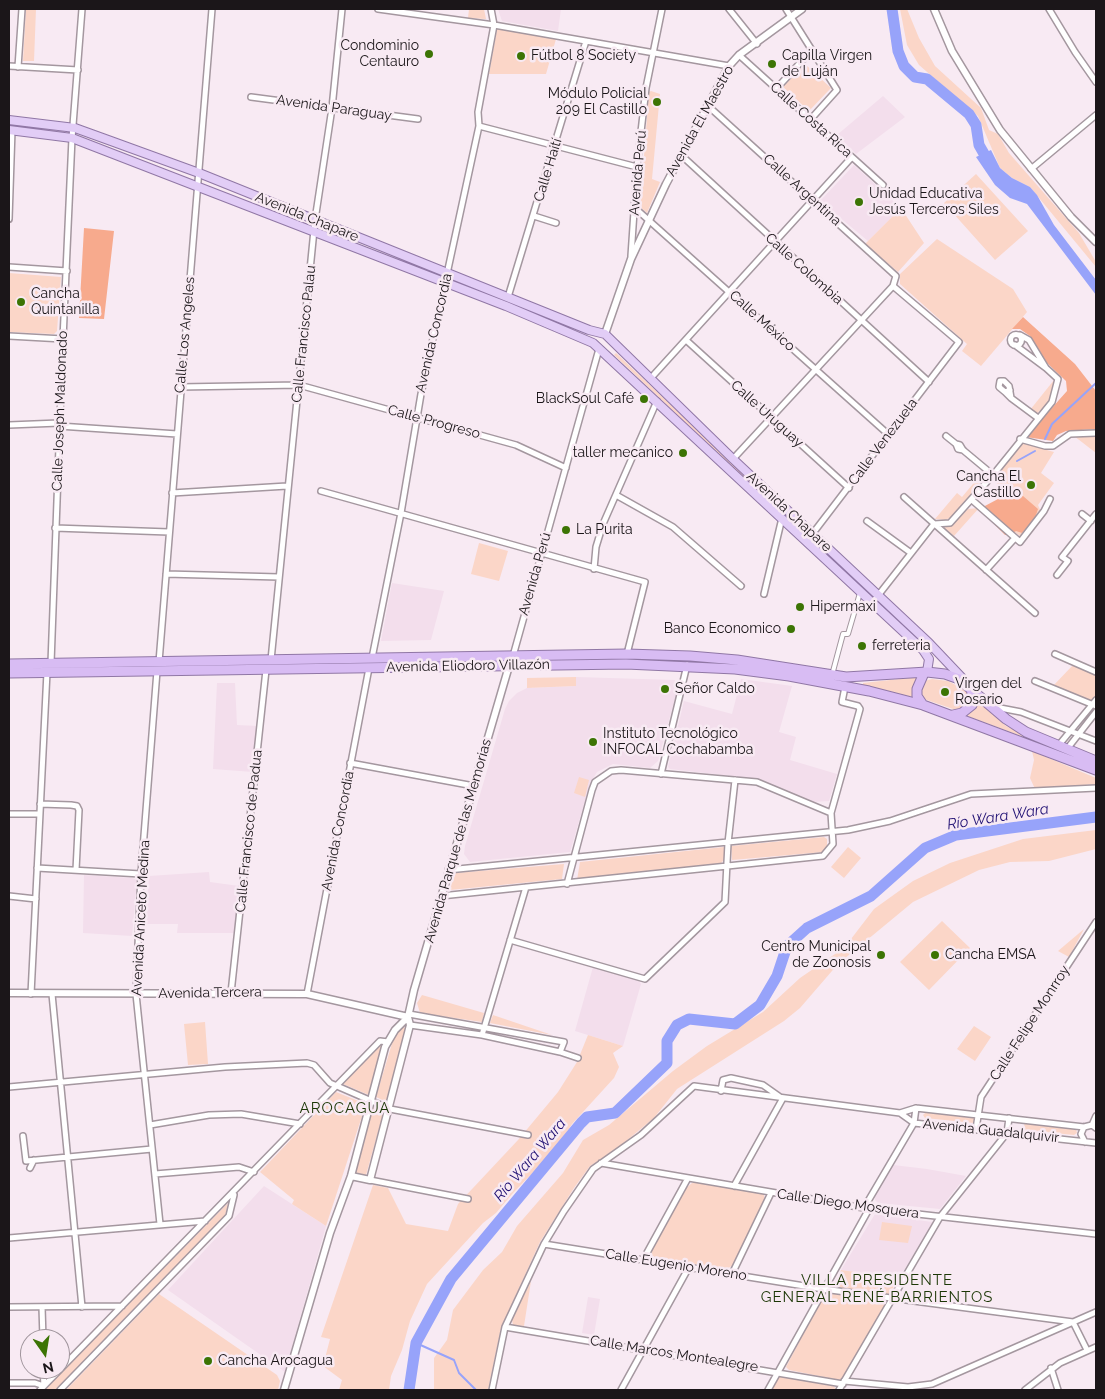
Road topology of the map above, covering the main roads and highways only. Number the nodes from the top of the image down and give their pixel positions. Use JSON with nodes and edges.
{"nodes":[{"id":1,"x":9,"y":120,"type":"edge"},
{"id":2,"x":10,"y":130,"type":"edge"},
{"id":3,"x":605,"y":336,"type":"junction"},
{"id":4,"x":598,"y":347,"type":"junction"},
{"id":5,"x":929,"y":642,"type":"junction"},
{"id":6,"x":923,"y":650,"type":"junction"},
{"id":7,"x":9,"y":664,"type":"edge"},
{"id":8,"x":158,"y":667,"type":"junction"},
{"id":9,"x":926,"y":672,"type":"junction"},
{"id":10,"x":9,"y":673,"type":"edge"},
{"id":11,"x":970,"y":687,"type":"junction"},
{"id":12,"x":923,"y":705,"type":"junction"},
{"id":13,"x":952,"y":715,"type":"junction"},
{"id":14,"x":1096,"y":761,"type":"edge"},
{"id":15,"x":1096,"y":770,"type":"edge"}],
"edges":[{"from":1,"to":3,"type":"main road","name":"Avenida Chapare"},
{"from":2,"to":4,"type":"main road","name":"Avenida Chapare"},
{"from":3,"to":4,"type":"main road"},
{"from":3,"to":4,"type":"main road"},
{"from":3,"to":5,"type":"main road","name":"Avenida Chapare"},
{"from":4,"to":6,"type":"main road","name":"Avenida Chapare"},
{"from":5,"to":6,"type":"main road"},
{"from":5,"to":11,"type":"main road","name":"Avenida Chapare"},
{"from":6,"to":9,"type":"main road"},
{"from":7,"to":8,"type":"highway","name":"Avenida Eliodoro Villazón"},
{"from":8,"to":9,"type":"highway","name":"Avenida Eliodoro Villazón"},
{"from":8,"to":10,"type":"highway","name":"Avenida Eliodoro Villazón"},
{"from":8,"to":12,"type":"highway","name":"Avenida Eliodoro Villazón"},
{"from":9,"to":11,"type":"highway"},
{"from":9,"to":12,"type":"highway"},
{"from":11,"to":13,"type":"highway"},
{"from":11,"to":14,"type":"highway"},
{"from":12,"to":13,"type":"highway"},
{"from":13,"to":15,"type":"highway"}]}
